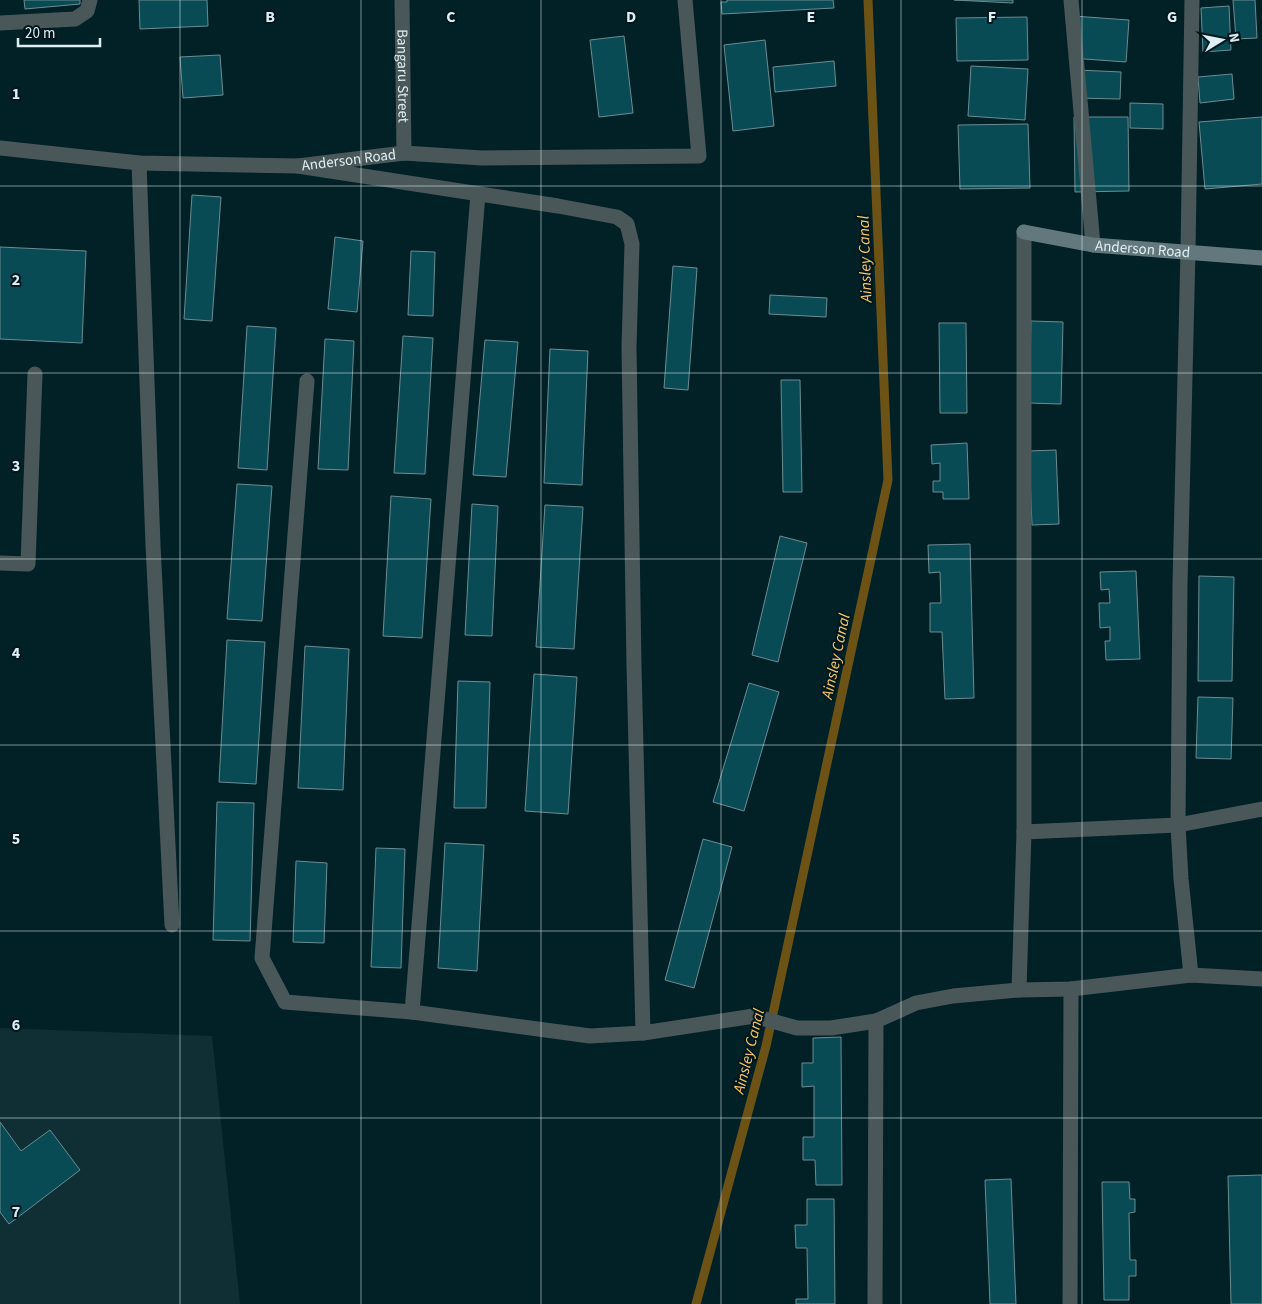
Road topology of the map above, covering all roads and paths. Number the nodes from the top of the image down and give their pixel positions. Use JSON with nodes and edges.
{"nodes":[{"id":1,"x":90,"y":0,"type":"edge"},
{"id":2,"x":402,"y":0,"type":"edge"},
{"id":3,"x":685,"y":0,"type":"edge"},
{"id":4,"x":1071,"y":0,"type":"edge"},
{"id":5,"x":1192,"y":0,"type":"edge"},
{"id":6,"x":0,"y":23,"type":"edge"},
{"id":7,"x":0,"y":148,"type":"edge"},
{"id":8,"x":404,"y":153,"type":"junction"},
{"id":9,"x":139,"y":163,"type":"junction"},
{"id":10,"x":298,"y":166,"type":"junction"},
{"id":11,"x":478,"y":194,"type":"junction"},
{"id":12,"x":1093,"y":245,"type":"junction"},
{"id":13,"x":1188,"y":251,"type":"junction"},
{"id":14,"x":1262,"y":258,"type":"edge"},
{"id":15,"x":35,"y":374,"type":"dead end"},
{"id":16,"x":307,"y":381,"type":"dead end"},
{"id":17,"x":0,"y":563,"type":"edge"},
{"id":18,"x":1262,"y":809,"type":"edge"},
{"id":19,"x":1178,"y":825,"type":"junction"},
{"id":20,"x":1024,"y":832,"type":"junction"},
{"id":21,"x":172,"y":926,"type":"dead end"},
{"id":22,"x":1191,"y":974,"type":"junction"},
{"id":23,"x":1262,"y":979,"type":"edge"},
{"id":24,"x":1071,"y":989,"type":"junction"},
{"id":25,"x":1018,"y":990,"type":"junction"},
{"id":26,"x":412,"y":1012,"type":"junction"},
{"id":27,"x":876,"y":1021,"type":"junction"},
{"id":28,"x":643,"y":1033,"type":"junction"},
{"id":29,"x":875,"y":1304,"type":"edge"},
{"id":30,"x":1070,"y":1304,"type":"edge"}],
"edges":[{"from":1,"to":6,"type":"street"},
{"from":2,"to":8,"type":"street","name":"Bangaru Street"},
{"from":3,"to":8,"type":"street","name":"Anderson Road"},
{"from":4,"to":12,"type":"street"},
{"from":5,"to":13,"type":"street"},
{"from":7,"to":9,"type":"street","name":"Anderson Road"},
{"from":8,"to":10,"type":"street","name":"Anderson Road"},
{"from":9,"to":10,"type":"street","name":"Anderson Road"},
{"from":9,"to":21,"type":"street"},
{"from":10,"to":11,"type":"street"},
{"from":11,"to":26,"type":"street"},
{"from":11,"to":28,"type":"street"},
{"from":12,"to":13,"type":"street","name":"Anderson Road"},
{"from":12,"to":20,"type":"street","name":"Anderson Road"},
{"from":13,"to":14,"type":"street","name":"Anderson Road"},
{"from":13,"to":19,"type":"street"},
{"from":15,"to":17,"type":"street"},
{"from":16,"to":26,"type":"street"},
{"from":18,"to":19,"type":"street"},
{"from":19,"to":20,"type":"street"},
{"from":19,"to":22,"type":"street"},
{"from":20,"to":25,"type":"street"},
{"from":22,"to":23,"type":"street"},
{"from":22,"to":24,"type":"street"},
{"from":24,"to":25,"type":"street"},
{"from":24,"to":30,"type":"street"},
{"from":25,"to":27,"type":"street"},
{"from":26,"to":28,"type":"street"},
{"from":27,"to":28,"type":"street"},
{"from":27,"to":29,"type":"street"}]}
